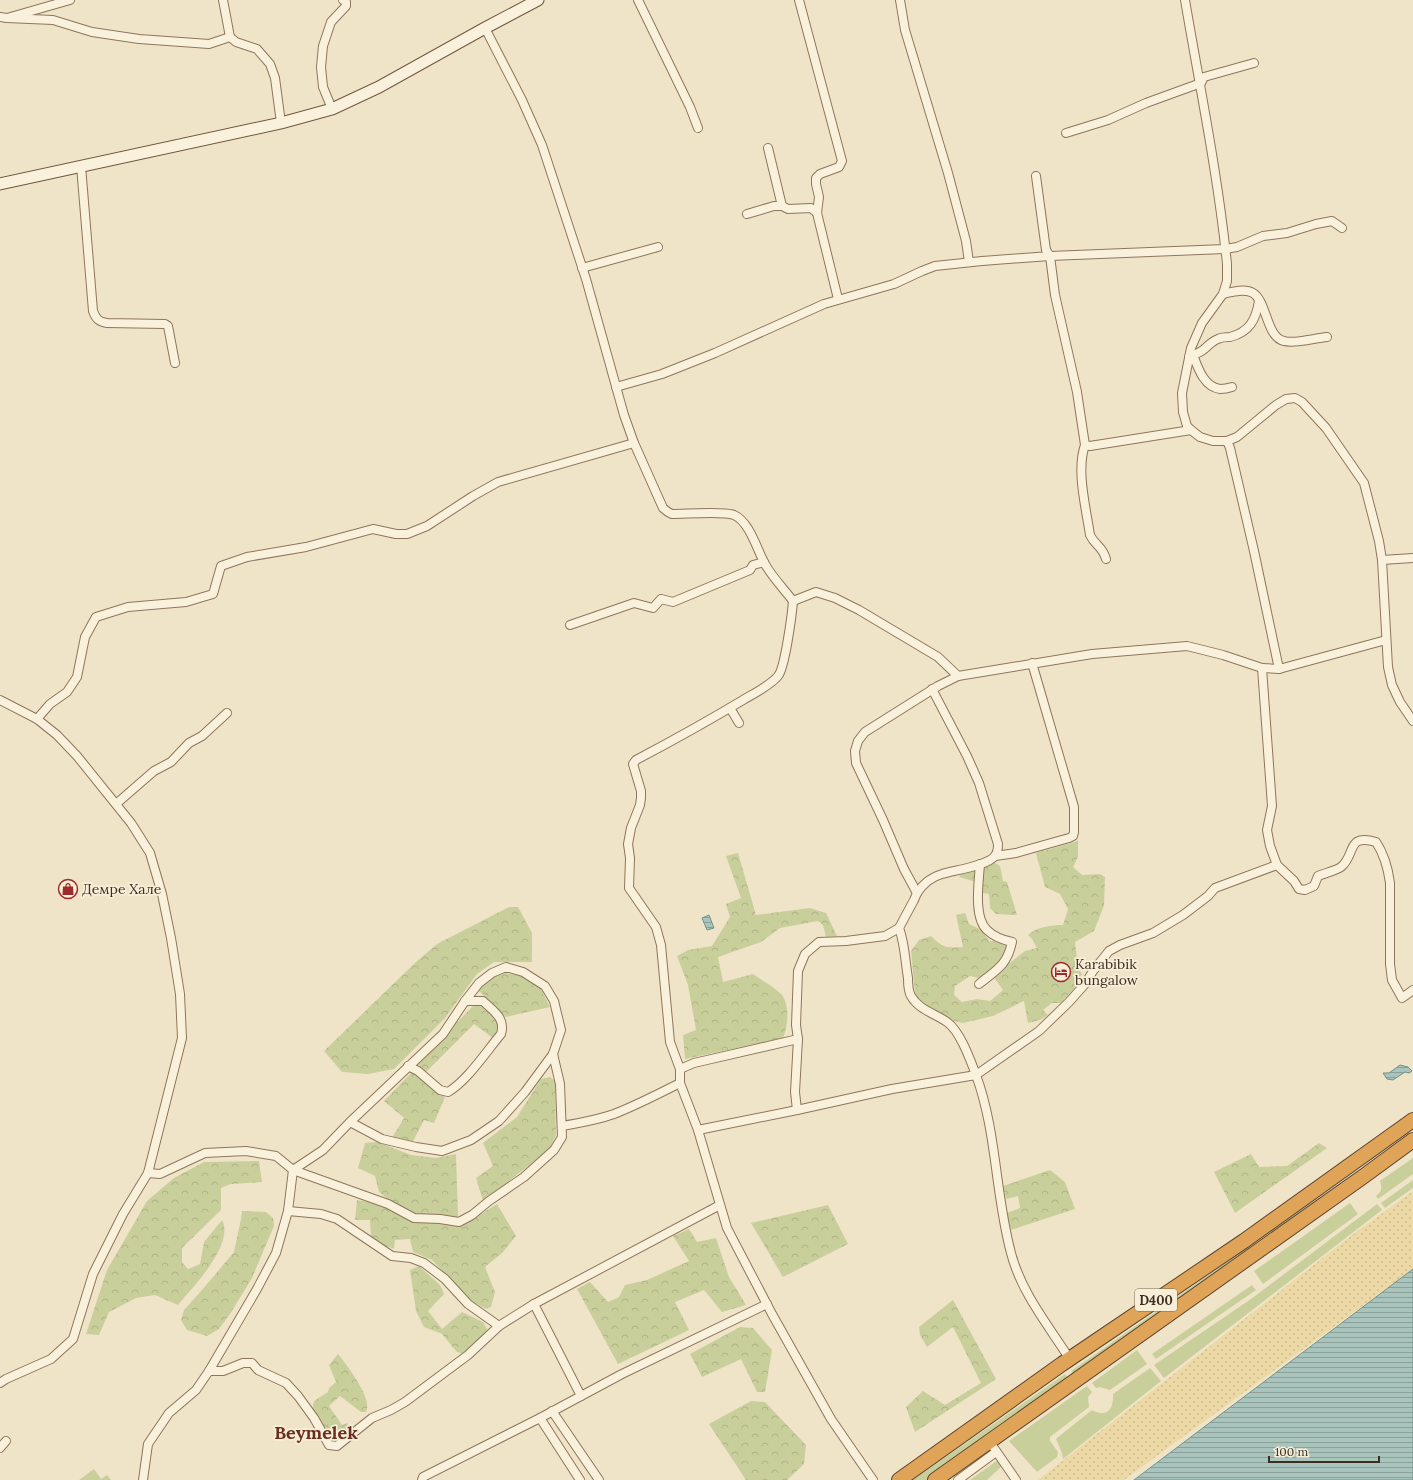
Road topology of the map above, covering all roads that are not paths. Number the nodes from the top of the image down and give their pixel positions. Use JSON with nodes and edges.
{"nodes":[{"id":1,"x":70,"y":0,"type":"edge"},
{"id":2,"x":223,"y":0,"type":"edge"},
{"id":3,"x":343,"y":0,"type":"edge"},
{"id":4,"x":538,"y":0,"type":"edge"},
{"id":5,"x":638,"y":0,"type":"edge"},
{"id":6,"x":799,"y":0,"type":"edge"},
{"id":7,"x":900,"y":0,"type":"edge"},
{"id":8,"x":1185,"y":0,"type":"edge"},
{"id":9,"x":3,"y":18,"type":"edge"},
{"id":10,"x":485,"y":28,"type":"junction"},
{"id":11,"x":230,"y":37,"type":"junction"},
{"id":12,"x":1254,"y":63,"type":"dead end"},
{"id":13,"x":1200,"y":83,"type":"junction"},
{"id":14,"x":332,"y":109,"type":"junction"},
{"id":15,"x":281,"y":123,"type":"junction"},
{"id":16,"x":698,"y":128,"type":"dead end"},
{"id":17,"x":1066,"y":132,"type":"dead end"},
{"id":18,"x":768,"y":148,"type":"dead end"},
{"id":19,"x":81,"y":166,"type":"junction"},
{"id":20,"x":1036,"y":176,"type":"dead end"},
{"id":21,"x":0,"y":184,"type":"edge"},
{"id":22,"x":782,"y":206,"type":"junction"},
{"id":23,"x":817,"y":213,"type":"junction"},
{"id":24,"x":747,"y":214,"type":"dead end"},
{"id":25,"x":1342,"y":228,"type":"dead end"},
{"id":26,"x":658,"y":247,"type":"dead end"},
{"id":27,"x":1225,"y":249,"type":"junction"},
{"id":28,"x":1050,"y":256,"type":"junction"},
{"id":29,"x":969,"y":262,"type":"junction"},
{"id":30,"x":582,"y":268,"type":"junction"},
{"id":31,"x":1223,"y":294,"type":"junction"},
{"id":32,"x":838,"y":299,"type":"junction"},
{"id":33,"x":1260,"y":300,"type":"junction"},
{"id":34,"x":1327,"y":337,"type":"dead end"},
{"id":35,"x":1191,"y":356,"type":"junction"},
{"id":36,"x":175,"y":363,"type":"dead end"},
{"id":37,"x":616,"y":387,"type":"junction"},
{"id":38,"x":1232,"y":387,"type":"dead end"},
{"id":39,"x":1190,"y":430,"type":"junction"},
{"id":40,"x":1227,"y":441,"type":"junction"},
{"id":41,"x":634,"y":443,"type":"junction"},
{"id":42,"x":1086,"y":445,"type":"junction"},
{"id":43,"x":1413,"y":558,"type":"edge"},
{"id":44,"x":1106,"y":559,"type":"dead end"},
{"id":45,"x":1382,"y":560,"type":"junction"},
{"id":46,"x":764,"y":562,"type":"junction"},
{"id":47,"x":793,"y":601,"type":"junction"},
{"id":48,"x":570,"y":625,"type":"dead end"},
{"id":49,"x":1386,"y":640,"type":"junction"},
{"id":50,"x":1032,"y":663,"type":"junction"},
{"id":51,"x":1262,"y":668,"type":"junction"},
{"id":52,"x":1279,"y":669,"type":"junction"},
{"id":53,"x":958,"y":676,"type":"junction"},
{"id":54,"x":932,"y":689,"type":"junction"},
{"id":55,"x":0,"y":700,"type":"edge"},
{"id":56,"x":730,"y":708,"type":"junction"},
{"id":57,"x":227,"y":713,"type":"dead end"},
{"id":58,"x":37,"y":719,"type":"junction"},
{"id":59,"x":1413,"y":721,"type":"edge"},
{"id":60,"x":738,"y":723,"type":"dead end"},
{"id":61,"x":116,"y":804,"type":"junction"},
{"id":62,"x":995,"y":856,"type":"junction"},
{"id":63,"x":980,"y":864,"type":"junction"},
{"id":64,"x":1277,"y":866,"type":"junction"},
{"id":65,"x":917,"y":892,"type":"junction"},
{"id":66,"x":899,"y":928,"type":"junction"},
{"id":67,"x":979,"y":984,"type":"dead end"},
{"id":68,"x":1413,"y":990,"type":"edge"},
{"id":69,"x":465,"y":1001,"type":"junction"},
{"id":70,"x":798,"y":1039,"type":"junction"},
{"id":71,"x":553,"y":1054,"type":"junction"},
{"id":72,"x":408,"y":1066,"type":"junction"},
{"id":73,"x":680,"y":1069,"type":"junction"},
{"id":74,"x":976,"y":1075,"type":"junction"},
{"id":75,"x":680,"y":1083,"type":"junction"},
{"id":76,"x":797,"y":1110,"type":"junction"},
{"id":77,"x":1413,"y":1120,"type":"edge"},
{"id":78,"x":350,"y":1122,"type":"junction"},
{"id":79,"x":562,"y":1126,"type":"junction"},
{"id":80,"x":698,"y":1130,"type":"junction"},
{"id":81,"x":1413,"y":1140,"type":"edge"},
{"id":82,"x":293,"y":1170,"type":"junction"},
{"id":83,"x":148,"y":1173,"type":"junction"},
{"id":84,"x":720,"y":1205,"type":"junction"},
{"id":85,"x":288,"y":1211,"type":"junction"},
{"id":86,"x":534,"y":1304,"type":"junction"},
{"id":87,"x":768,"y":1304,"type":"junction"},
{"id":88,"x":499,"y":1326,"type":"junction"},
{"id":89,"x":1070,"y":1358,"type":"junction"},
{"id":90,"x":209,"y":1371,"type":"junction"},
{"id":91,"x":0,"y":1383,"type":"edge"},
{"id":92,"x":581,"y":1396,"type":"junction"},
{"id":93,"x":552,"y":1411,"type":"junction"},
{"id":94,"x":540,"y":1418,"type":"junction"},
{"id":95,"x":6,"y":1441,"type":"dead end"},
{"id":96,"x":993,"y":1447,"type":"junction"},
{"id":97,"x":0,"y":1448,"type":"edge"},
{"id":98,"x":143,"y":1480,"type":"edge"},
{"id":99,"x":422,"y":1480,"type":"edge"},
{"id":100,"x":580,"y":1480,"type":"edge"},
{"id":101,"x":599,"y":1480,"type":"edge"},
{"id":102,"x":873,"y":1480,"type":"edge"},
{"id":103,"x":899,"y":1480,"type":"edge"},
{"id":104,"x":935,"y":1480,"type":"edge"},
{"id":105,"x":958,"y":1480,"type":"edge"},
{"id":106,"x":1016,"y":1480,"type":"edge"}],
"edges":[{"from":1,"to":9,"type":"street"},
{"from":2,"to":11,"type":"street"},
{"from":3,"to":14,"type":"street"},
{"from":4,"to":10,"type":"street"},
{"from":5,"to":16,"type":"street"},
{"from":6,"to":23,"type":"street"},
{"from":7,"to":29,"type":"street"},
{"from":8,"to":13,"type":"street"},
{"from":9,"to":11,"type":"street"},
{"from":10,"to":14,"type":"street"},
{"from":10,"to":30,"type":"street"},
{"from":11,"to":15,"type":"street"},
{"from":12,"to":13,"type":"street"},
{"from":13,"to":17,"type":"street"},
{"from":13,"to":27,"type":"street"},
{"from":14,"to":15,"type":"street"},
{"from":15,"to":19,"type":"street"},
{"from":18,"to":22,"type":"street"},
{"from":19,"to":21,"type":"street"},
{"from":19,"to":36,"type":"street"},
{"from":20,"to":28,"type":"street"},
{"from":22,"to":23,"type":"street"},
{"from":22,"to":24,"type":"street"},
{"from":23,"to":32,"type":"street"},
{"from":25,"to":27,"type":"street"},
{"from":26,"to":30,"type":"street"},
{"from":27,"to":28,"type":"street"},
{"from":27,"to":31,"type":"street"},
{"from":28,"to":29,"type":"street"},
{"from":28,"to":42,"type":"street"},
{"from":29,"to":32,"type":"street"},
{"from":30,"to":37,"type":"street"},
{"from":31,"to":33,"type":"street"},
{"from":31,"to":35,"type":"street"},
{"from":32,"to":37,"type":"street"},
{"from":33,"to":34,"type":"street"},
{"from":33,"to":35,"type":"street"},
{"from":35,"to":38,"type":"street"},
{"from":35,"to":39,"type":"street"},
{"from":37,"to":41,"type":"street"},
{"from":39,"to":40,"type":"street"},
{"from":39,"to":42,"type":"street"},
{"from":40,"to":45,"type":"street"},
{"from":40,"to":52,"type":"street"},
{"from":41,"to":46,"type":"street"},
{"from":41,"to":58,"type":"street"},
{"from":42,"to":44,"type":"street"},
{"from":43,"to":45,"type":"street"},
{"from":45,"to":49,"type":"street"},
{"from":46,"to":47,"type":"street"},
{"from":46,"to":48,"type":"street"},
{"from":47,"to":53,"type":"street"},
{"from":47,"to":56,"type":"street"},
{"from":49,"to":52,"type":"street"},
{"from":49,"to":59,"type":"street"},
{"from":50,"to":51,"type":"street"},
{"from":50,"to":53,"type":"street"},
{"from":50,"to":62,"type":"street"},
{"from":51,"to":52,"type":"street"},
{"from":51,"to":64,"type":"street"},
{"from":53,"to":54,"type":"street"},
{"from":54,"to":62,"type":"street"},
{"from":54,"to":65,"type":"street"},
{"from":55,"to":58,"type":"street"},
{"from":56,"to":60,"type":"street"},
{"from":56,"to":73,"type":"street"},
{"from":57,"to":61,"type":"street"},
{"from":58,"to":61,"type":"street"},
{"from":61,"to":83,"type":"street"},
{"from":62,"to":63,"type":"street"},
{"from":63,"to":65,"type":"street"},
{"from":63,"to":67,"type":"street"},
{"from":64,"to":68,"type":"street"},
{"from":64,"to":74,"type":"street"},
{"from":65,"to":66,"type":"street"},
{"from":66,"to":70,"type":"street"},
{"from":66,"to":74,"type":"street"},
{"from":69,"to":71,"type":"street"},
{"from":69,"to":72,"type":"street"},
{"from":69,"to":72,"type":"street"},
{"from":70,"to":73,"type":"street"},
{"from":70,"to":76,"type":"street"},
{"from":71,"to":78,"type":"street"},
{"from":71,"to":79,"type":"street"},
{"from":72,"to":78,"type":"street"},
{"from":73,"to":75,"type":"street"},
{"from":74,"to":76,"type":"street"},
{"from":74,"to":89,"type":"street"},
{"from":75,"to":79,"type":"street"},
{"from":75,"to":80,"type":"street"},
{"from":76,"to":80,"type":"street"},
{"from":77,"to":89,"type":"highway","number":"D400"},
{"from":78,"to":82,"type":"street"},
{"from":79,"to":82,"type":"street"},
{"from":80,"to":84,"type":"street"},
{"from":81,"to":96,"type":"highway","number":"D400"},
{"from":82,"to":83,"type":"street"},
{"from":82,"to":85,"type":"street"},
{"from":83,"to":91,"type":"street"},
{"from":84,"to":86,"type":"street"},
{"from":84,"to":87,"type":"street"},
{"from":85,"to":88,"type":"street"},
{"from":85,"to":90,"type":"street"},
{"from":86,"to":88,"type":"street"},
{"from":86,"to":92,"type":"street"},
{"from":87,"to":92,"type":"street"},
{"from":87,"to":102,"type":"street"},
{"from":88,"to":90,"type":"street"},
{"from":89,"to":103,"type":"highway","number":"D400"},
{"from":90,"to":98,"type":"street"},
{"from":92,"to":93,"type":"street"},
{"from":93,"to":94,"type":"street"},
{"from":93,"to":101,"type":"street"},
{"from":94,"to":99,"type":"street"},
{"from":94,"to":100,"type":"street"},
{"from":95,"to":97,"type":"street"},
{"from":96,"to":104,"type":"highway","number":"D400"},
{"from":96,"to":105,"type":"street"},
{"from":96,"to":106,"type":"street"}]}
